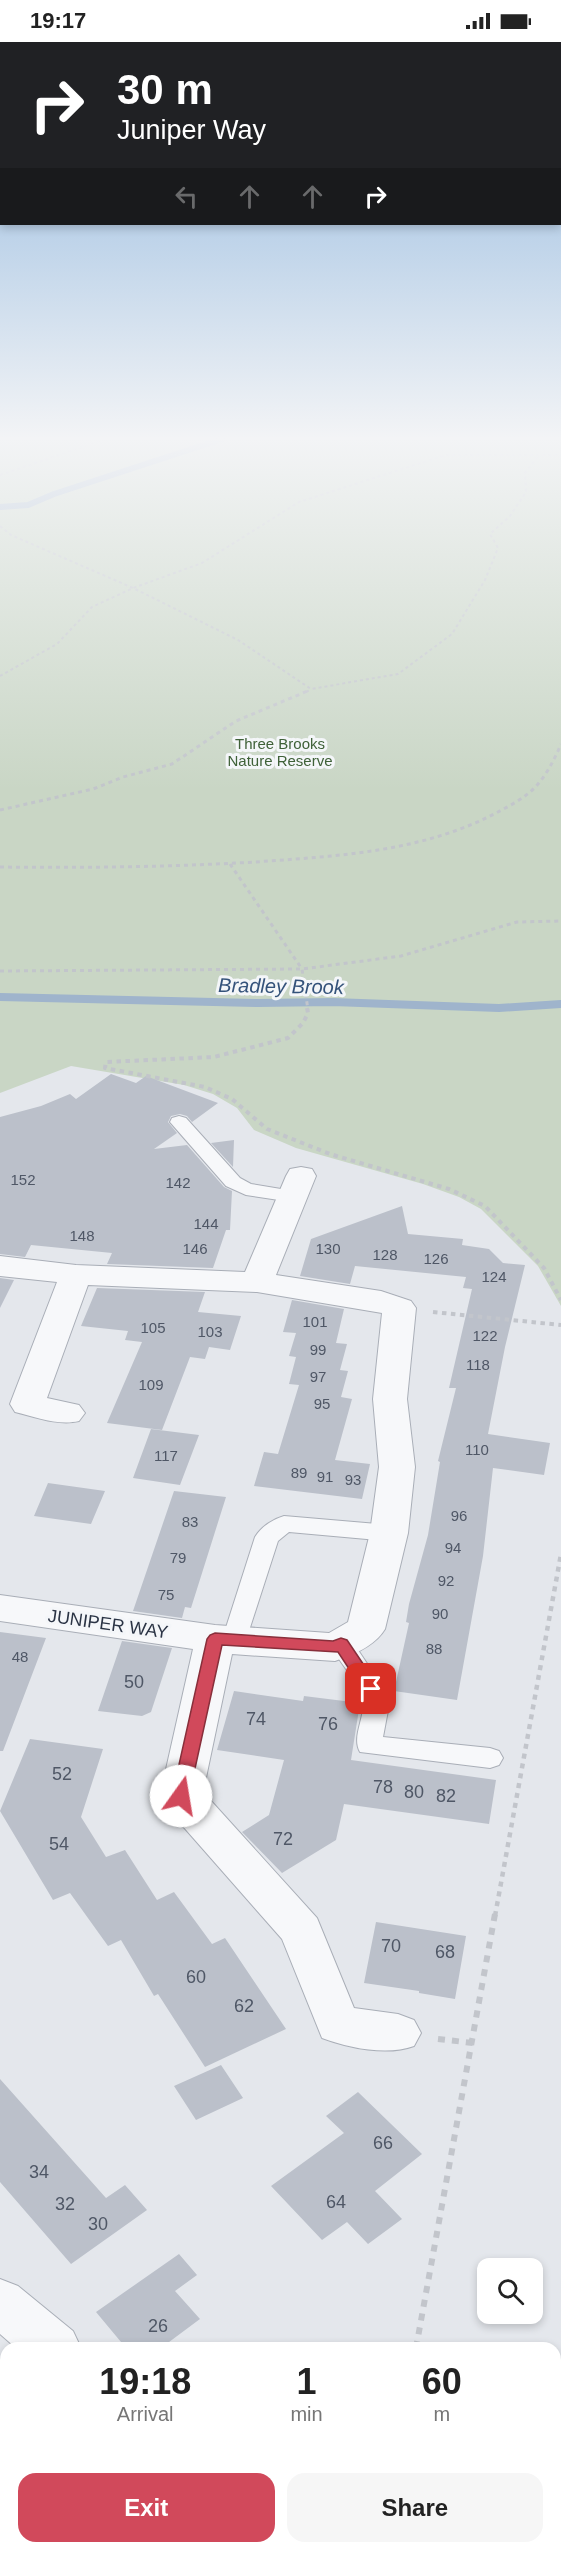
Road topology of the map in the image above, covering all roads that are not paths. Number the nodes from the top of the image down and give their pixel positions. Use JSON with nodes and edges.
{"nodes":[{"id":1,"x":179,"y":1122,"type":"dead end"},
{"id":2,"x":297,"y":1186,"type":"joint"},
{"id":3,"x":0,"y":1266,"type":"edge"},
{"id":4,"x":76,"y":1275,"type":"junction"},
{"id":5,"x":257,"y":1282,"type":"junction"},
{"id":6,"x":67,"y":1413,"type":"dead end"},
{"id":7,"x":389,"y":1533,"type":"junction"},
{"id":8,"x":0,"y":1608,"type":"edge"},
{"id":9,"x":225,"y":1639,"type":"junction"},
{"id":10,"x":341,"y":1644,"type":"junction"},
{"id":11,"x":490,"y":1758,"type":"dead end"},
{"id":12,"x":398,"y":2033,"type":"dead end"},
{"id":13,"x":0,"y":2302,"type":"edge"},
{"id":14,"x":48,"y":2342,"type":"edge"}],
"edges":[{"from":1,"to":2,"type":"lane"},
{"from":2,"to":5,"type":"street"},
{"from":3,"to":4,"type":"street"},
{"from":4,"to":5,"type":"street"},
{"from":4,"to":6,"type":"street"},
{"from":5,"to":7,"type":"street","name":"JUNIPER WAY"},
{"from":7,"to":9,"type":"lane"},
{"from":7,"to":10,"type":"street","name":"JUNIPER WAY"},
{"from":8,"to":9,"type":"street","name":"JUNIPER WAY"},
{"from":9,"to":10,"type":"street","name":"JUNIPER WAY"},
{"from":9,"to":12,"type":"street"},
{"from":10,"to":11,"type":"lane"},
{"from":13,"to":14,"type":"street"}]}
